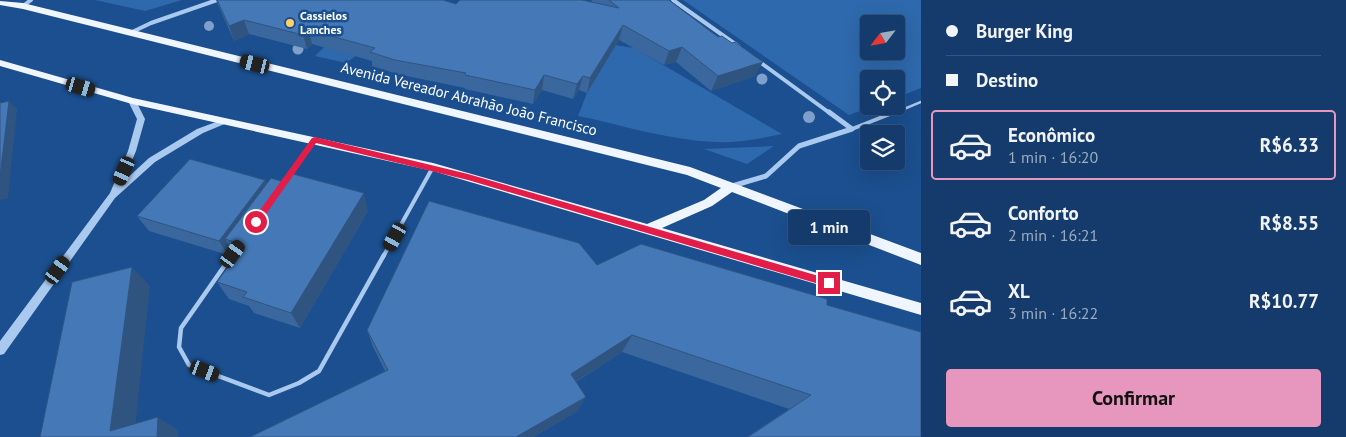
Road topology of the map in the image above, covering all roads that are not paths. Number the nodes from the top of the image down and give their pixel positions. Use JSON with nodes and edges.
{"nodes":[{"id":1,"x":31,"y":0,"type":"edge"},
{"id":2,"x":217,"y":0,"type":"edge"},
{"id":3,"x":673,"y":0,"type":"edge"},
{"id":4,"x":0,"y":3,"type":"edge"},
{"id":5,"x":22,"y":6,"type":"junction"},
{"id":6,"x":0,"y":12,"type":"edge"},
{"id":7,"x":130,"y":33,"type":"junction"},
{"id":8,"x":743,"y":50,"type":"edge"},
{"id":9,"x":751,"y":56,"type":"edge"},
{"id":10,"x":0,"y":63,"type":"edge"},
{"id":11,"x":132,"y":102,"type":"junction"},
{"id":12,"x":921,"y":102,"type":"edge"},
{"id":13,"x":224,"y":121,"type":"junction"},
{"id":14,"x":852,"y":129,"type":"junction"},
{"id":15,"x":315,"y":140,"type":"junction"},
{"id":16,"x":433,"y":167,"type":"junction"},
{"id":17,"x":732,"y":186,"type":"junction"},
{"id":18,"x":279,"y":190,"type":"edge"},
{"id":19,"x":112,"y":196,"type":"junction"},
{"id":20,"x":646,"y":230,"type":"junction"},
{"id":21,"x":238,"y":246,"type":"edge"},
{"id":22,"x":921,"y":259,"type":"edge"},
{"id":23,"x":921,"y":309,"type":"edge"},
{"id":24,"x":0,"y":350,"type":"edge"}],
"edges":[{"from":1,"to":5,"type":"street"},
{"from":2,"to":7,"type":"street"},
{"from":3,"to":8,"type":"street"},
{"from":4,"to":5,"type":"main road","name":"Avenida Vereador Abrahão João Francisco"},
{"from":5,"to":6,"type":"main road"},
{"from":5,"to":7,"type":"main road","name":"Avenida Vereador Abrahão João Francisco"},
{"from":7,"to":17,"type":"main road","name":"Avenida Vereador Abrahão João Francisco"},
{"from":9,"to":14,"type":"street"},
{"from":10,"to":11,"type":"main road"},
{"from":11,"to":13,"type":"main road"},
{"from":11,"to":19,"type":"street"},
{"from":12,"to":14,"type":"lane"},
{"from":13,"to":15,"type":"main road"},
{"from":13,"to":19,"type":"street"},
{"from":14,"to":17,"type":"street"},
{"from":15,"to":16,"type":"main road"},
{"from":15,"to":18,"type":"lane"},
{"from":16,"to":20,"type":"main road"},
{"from":16,"to":21,"type":"lane"},
{"from":17,"to":20,"type":"main road"},
{"from":17,"to":22,"type":"main road","name":"Avenida Vereador Abrahão João Francisco"},
{"from":19,"to":24,"type":"street"},
{"from":20,"to":23,"type":"main road"}]}
